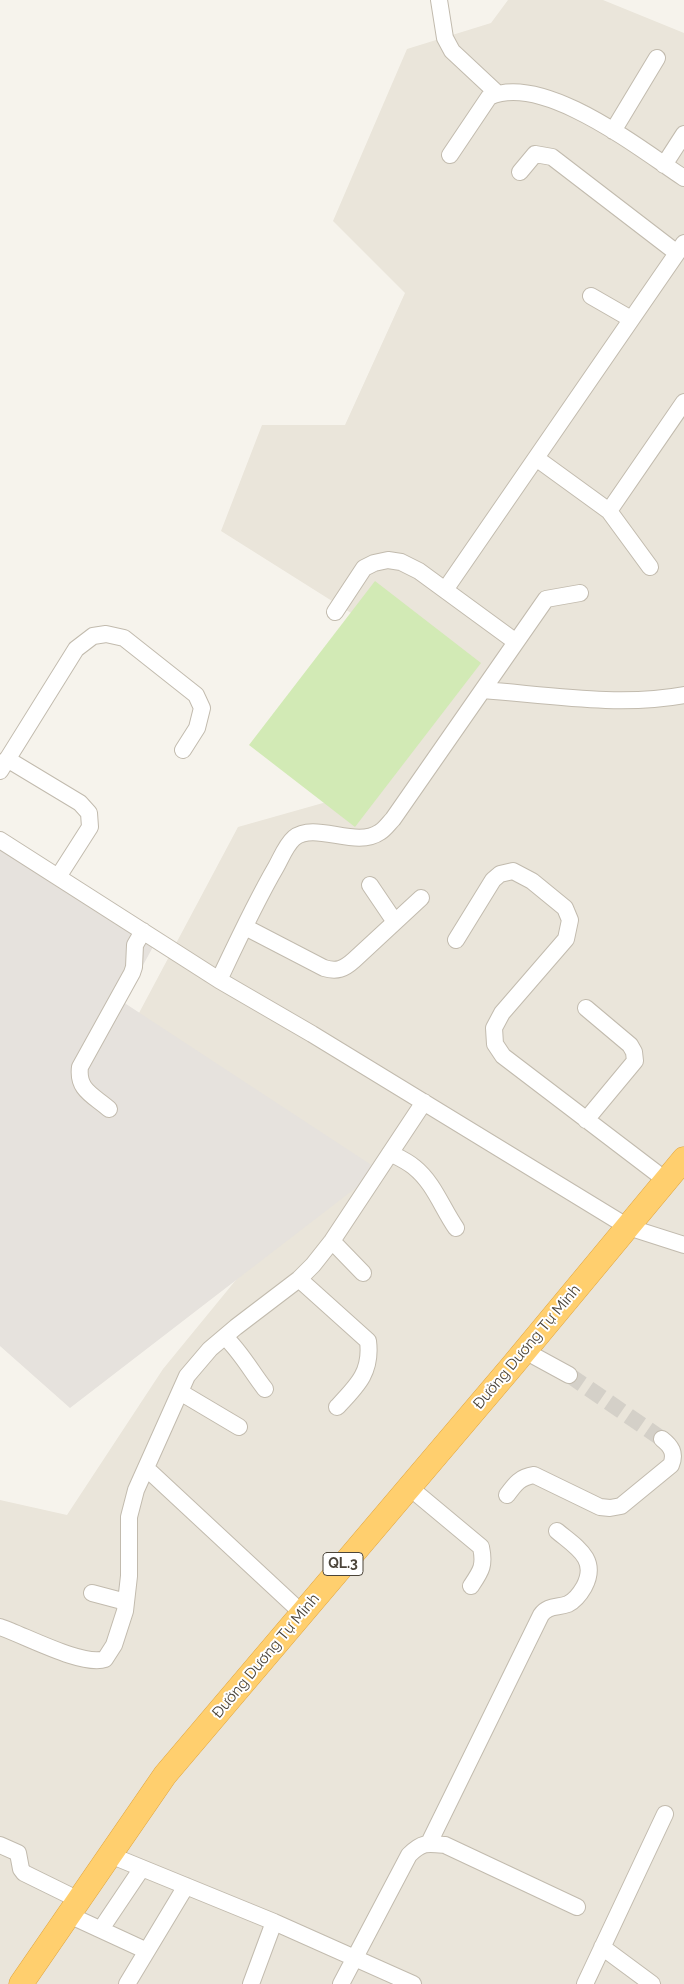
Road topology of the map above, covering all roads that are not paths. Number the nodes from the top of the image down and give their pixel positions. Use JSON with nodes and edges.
{"nodes":[{"id":1,"x":439,"y":0,"type":"edge"},
{"id":2,"x":657,"y":58,"type":"dead end"},
{"id":3,"x":497,"y":93,"type":"junction"},
{"id":4,"x":613,"y":131,"type":"junction"},
{"id":5,"x":684,"y":134,"type":"edge"},
{"id":6,"x":450,"y":155,"type":"dead end"},
{"id":7,"x":664,"y":165,"type":"junction"},
{"id":8,"x":520,"y":172,"type":"dead end"},
{"id":9,"x":684,"y":178,"type":"edge"},
{"id":10,"x":681,"y":248,"type":"edge"},
{"id":11,"x":591,"y":296,"type":"dead end"},
{"id":12,"x":631,"y":319,"type":"junction"},
{"id":13,"x":684,"y":402,"type":"edge"},
{"id":14,"x":536,"y":458,"type":"junction"},
{"id":15,"x":609,"y":511,"type":"junction"},
{"id":16,"x":650,"y":567,"type":"dead end"},
{"id":17,"x":445,"y":590,"type":"junction"},
{"id":18,"x":580,"y":593,"type":"dead end"},
{"id":19,"x":335,"y":612,"type":"dead end"},
{"id":20,"x":516,"y":642,"type":"junction"},
{"id":21,"x":483,"y":690,"type":"junction"},
{"id":22,"x":684,"y":695,"type":"edge"},
{"id":23,"x":183,"y":750,"type":"dead end"},
{"id":24,"x":4,"y":765,"type":"edge"},
{"id":25,"x":0,"y":840,"type":"edge"},
{"id":26,"x":58,"y":877,"type":"junction"},
{"id":27,"x":370,"y":885,"type":"dead end"},
{"id":28,"x":421,"y":898,"type":"dead end"},
{"id":29,"x":395,"y":922,"type":"junction"},
{"id":30,"x":245,"y":927,"type":"junction"},
{"id":31,"x":143,"y":931,"type":"junction"},
{"id":32,"x":456,"y":940,"type":"dead end"},
{"id":33,"x":219,"y":980,"type":"junction"},
{"id":34,"x":586,"y":1008,"type":"dead end"},
{"id":35,"x":424,"y":1102,"type":"junction"},
{"id":36,"x":108,"y":1109,"type":"dead end"},
{"id":37,"x":586,"y":1120,"type":"junction"},
{"id":38,"x":390,"y":1153,"type":"junction"},
{"id":39,"x":684,"y":1159,"type":"edge"},
{"id":40,"x":666,"y":1181,"type":"junction"},
{"id":41,"x":628,"y":1227,"type":"junction"},
{"id":42,"x":456,"y":1228,"type":"dead end"},
{"id":43,"x":332,"y":1241,"type":"junction"},
{"id":44,"x":684,"y":1245,"type":"edge"},
{"id":45,"x":363,"y":1273,"type":"dead end"},
{"id":46,"x":299,"y":1279,"type":"junction"},
{"id":47,"x":225,"y":1337,"type":"junction"},
{"id":48,"x":525,"y":1350,"type":"junction"},
{"id":49,"x":569,"y":1375,"type":"tunnel mouth"},
{"id":50,"x":265,"y":1389,"type":"dead end"},
{"id":51,"x":180,"y":1392,"type":"junction"},
{"id":52,"x":337,"y":1407,"type":"dead end"},
{"id":53,"x":239,"y":1427,"type":"dead end"},
{"id":54,"x":662,"y":1439,"type":"tunnel mouth"},
{"id":55,"x":146,"y":1468,"type":"junction"},
{"id":56,"x":409,"y":1487,"type":"junction"},
{"id":57,"x":507,"y":1495,"type":"dead end"},
{"id":58,"x":557,"y":1531,"type":"dead end"},
{"id":59,"x":471,"y":1586,"type":"dead end"},
{"id":60,"x":92,"y":1593,"type":"dead end"},
{"id":61,"x":126,"y":1602,"type":"junction"},
{"id":62,"x":302,"y":1613,"type":"junction"},
{"id":63,"x":0,"y":1627,"type":"edge"},
{"id":64,"x":664,"y":1814,"type":"dead end"},
{"id":65,"x":429,"y":1843,"type":"junction"},
{"id":66,"x":0,"y":1844,"type":"edge"},
{"id":67,"x":110,"y":1855,"type":"junction"},
{"id":68,"x":142,"y":1868,"type":"junction"},
{"id":69,"x":186,"y":1886,"type":"junction"},
{"id":70,"x":577,"y":1907,"type":"dead end"},
{"id":71,"x":74,"y":1908,"type":"junction"},
{"id":72,"x":274,"y":1922,"type":"junction"},
{"id":73,"x":101,"y":1930,"type":"junction"},
{"id":74,"x":602,"y":1947,"type":"junction"},
{"id":75,"x":147,"y":1951,"type":"junction"},
{"id":76,"x":354,"y":1958,"type":"junction"},
{"id":77,"x":21,"y":1984,"type":"edge"},
{"id":78,"x":126,"y":1984,"type":"edge"},
{"id":79,"x":251,"y":1984,"type":"edge"},
{"id":80,"x":340,"y":1984,"type":"edge"},
{"id":81,"x":412,"y":1984,"type":"edge"},
{"id":82,"x":585,"y":1984,"type":"edge"},
{"id":83,"x":652,"y":1984,"type":"edge"}],
"edges":[{"from":1,"to":3,"type":"street"},
{"from":2,"to":4,"type":"street"},
{"from":3,"to":4,"type":"street"},
{"from":3,"to":6,"type":"street"},
{"from":4,"to":7,"type":"street"},
{"from":5,"to":7,"type":"street"},
{"from":7,"to":9,"type":"street"},
{"from":8,"to":10,"type":"street"},
{"from":10,"to":12,"type":"street"},
{"from":11,"to":12,"type":"street"},
{"from":12,"to":14,"type":"street"},
{"from":13,"to":15,"type":"street"},
{"from":14,"to":15,"type":"street"},
{"from":14,"to":17,"type":"street"},
{"from":15,"to":16,"type":"street"},
{"from":17,"to":19,"type":"street"},
{"from":17,"to":20,"type":"street"},
{"from":18,"to":20,"type":"street"},
{"from":20,"to":21,"type":"street"},
{"from":21,"to":22,"type":"street"},
{"from":21,"to":30,"type":"street"},
{"from":23,"to":24,"type":"street"},
{"from":24,"to":26,"type":"street"},
{"from":25,"to":26,"type":"street"},
{"from":26,"to":31,"type":"street"},
{"from":27,"to":29,"type":"street"},
{"from":28,"to":29,"type":"street"},
{"from":29,"to":30,"type":"street"},
{"from":30,"to":33,"type":"street"},
{"from":31,"to":33,"type":"street"},
{"from":31,"to":36,"type":"street"},
{"from":32,"to":37,"type":"street"},
{"from":33,"to":35,"type":"street"},
{"from":34,"to":37,"type":"street"},
{"from":35,"to":38,"type":"street"},
{"from":35,"to":41,"type":"street"},
{"from":37,"to":40,"type":"street"},
{"from":38,"to":42,"type":"street"},
{"from":38,"to":43,"type":"street"},
{"from":39,"to":40,"type":"highway","name":"Đường Dương Tự Minh","number":"QL.3"},
{"from":40,"to":41,"type":"highway","name":"Đường Dương Tự Minh","number":"QL.3"},
{"from":41,"to":44,"type":"street"},
{"from":41,"to":48,"type":"highway","name":"Đường Dương Tự Minh","number":"QL.3"},
{"from":43,"to":45,"type":"street"},
{"from":43,"to":46,"type":"street"},
{"from":46,"to":47,"type":"street"},
{"from":46,"to":52,"type":"street"},
{"from":47,"to":50,"type":"street"},
{"from":47,"to":51,"type":"street"},
{"from":48,"to":49,"type":"street"},
{"from":48,"to":56,"type":"highway","name":"Đường Dương Tự Minh","number":"QL.3"},
{"from":51,"to":53,"type":"street"},
{"from":51,"to":55,"type":"street"},
{"from":54,"to":57,"type":"street"},
{"from":55,"to":61,"type":"street"},
{"from":55,"to":62,"type":"street"},
{"from":56,"to":59,"type":"street"},
{"from":56,"to":62,"type":"highway","name":"Đường Dương Tự Minh","number":"QL.3"},
{"from":58,"to":65,"type":"street"},
{"from":60,"to":61,"type":"street"},
{"from":61,"to":63,"type":"street"},
{"from":62,"to":67,"type":"highway","name":"Đường Dương Tự Minh","number":"QL.3"},
{"from":64,"to":74,"type":"street"},
{"from":65,"to":70,"type":"street"},
{"from":65,"to":76,"type":"street"},
{"from":66,"to":71,"type":"street"},
{"from":67,"to":68,"type":"street"},
{"from":67,"to":71,"type":"highway","name":"Đường Dương Tự Minh","number":"QL.3"},
{"from":68,"to":69,"type":"street"},
{"from":68,"to":73,"type":"street"},
{"from":69,"to":72,"type":"street"},
{"from":69,"to":75,"type":"street"},
{"from":71,"to":73,"type":"street"},
{"from":71,"to":77,"type":"highway","name":"Đường Dương Tự Minh","number":"QL.3"},
{"from":72,"to":76,"type":"street"},
{"from":72,"to":79,"type":"street"},
{"from":73,"to":75,"type":"street"},
{"from":74,"to":82,"type":"street"},
{"from":74,"to":83,"type":"street"},
{"from":75,"to":78,"type":"street"},
{"from":76,"to":80,"type":"street"},
{"from":76,"to":81,"type":"street"}]}
